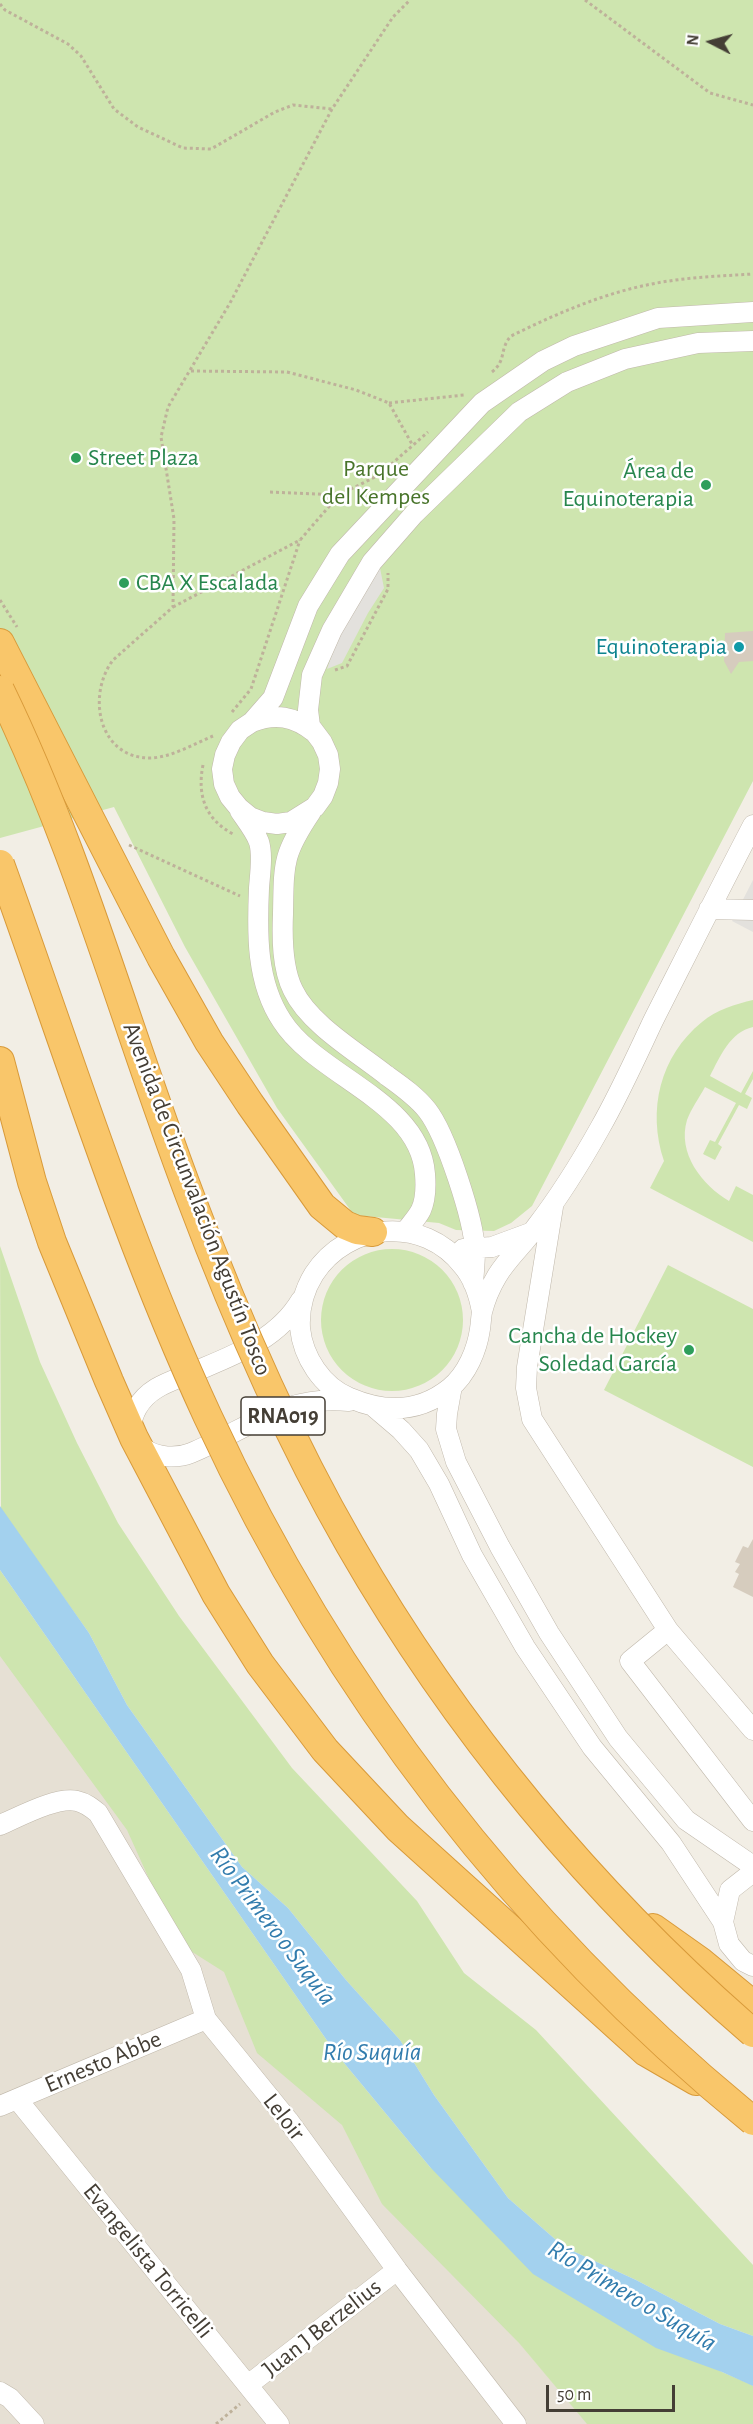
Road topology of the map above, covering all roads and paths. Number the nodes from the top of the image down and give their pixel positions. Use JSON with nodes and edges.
{"nodes":[{"id":1,"x":410,"y":0,"type":"edge"},
{"id":2,"x":585,"y":0,"type":"edge"},
{"id":3,"x":0,"y":4,"type":"edge"},
{"id":4,"x":753,"y":105,"type":"edge"},
{"id":5,"x":332,"y":109,"type":"junction"},
{"id":6,"x":753,"y":312,"type":"edge"},
{"id":7,"x":753,"y":341,"type":"edge"},
{"id":8,"x":191,"y":371,"type":"junction"},
{"id":9,"x":465,"y":395,"type":"dead end"},
{"id":10,"x":389,"y":403,"type":"junction"},
{"id":11,"x":413,"y":446,"type":"dead end"},
{"id":12,"x":270,"y":492,"type":"dead end"},
{"id":13,"x":339,"y":495,"type":"dead end"},
{"id":14,"x":300,"y":540,"type":"dead end"},
{"id":15,"x":388,"y":565,"type":"dead end"},
{"id":16,"x":0,"y":600,"type":"edge"},
{"id":17,"x":173,"y":607,"type":"junction"},
{"id":18,"x":11,"y":640,"type":"edge"},
{"id":19,"x":329,"y":673,"type":"dead end"},
{"id":20,"x":0,"y":690,"type":"edge"},
{"id":21,"x":252,"y":722,"type":"junction"},
{"id":22,"x":314,"y":732,"type":"junction"},
{"id":23,"x":214,"y":735,"type":"dead end"},
{"id":24,"x":315,"y":807,"type":"junction"},
{"id":25,"x":238,"y":808,"type":"junction"},
{"id":26,"x":753,"y":825,"type":"edge"},
{"id":27,"x":125,"y":843,"type":"dead end"},
{"id":28,"x":0,"y":864,"type":"edge"},
{"id":29,"x":258,"y":904,"type":"junction"},
{"id":30,"x":709,"y":909,"type":"junction"},
{"id":31,"x":753,"y":910,"type":"edge"},
{"id":32,"x":0,"y":1061,"type":"edge"},
{"id":33,"x":554,"y":1203,"type":"junction"},
{"id":34,"x":373,"y":1232,"type":"junction"},
{"id":35,"x":532,"y":1232,"type":"junction"},
{"id":36,"x":405,"y":1233,"type":"junction"},
{"id":37,"x":440,"y":1245,"type":"junction"},
{"id":38,"x":475,"y":1249,"type":"junction"},
{"id":39,"x":473,"y":1282,"type":"junction"},
{"id":40,"x":305,"y":1292,"type":"junction"},
{"id":41,"x":482,"y":1312,"type":"junction"},
{"id":42,"x":452,"y":1386,"type":"junction"},
{"id":43,"x":366,"y":1405,"type":"junction"},
{"id":44,"x":134,"y":1438,"type":"junction"},
{"id":45,"x":668,"y":1630,"type":"junction"},
{"id":46,"x":753,"y":1730,"type":"edge"},
{"id":47,"x":753,"y":1821,"type":"edge"},
{"id":48,"x":0,"y":1825,"type":"edge"},
{"id":49,"x":753,"y":1866,"type":"edge"},
{"id":50,"x":753,"y":1872,"type":"edge"},
{"id":51,"x":616,"y":1902,"type":"junction"},
{"id":52,"x":723,"y":1922,"type":"junction"},
{"id":53,"x":753,"y":1966,"type":"edge"},
{"id":54,"x":753,"y":2006,"type":"edge"},
{"id":55,"x":206,"y":2019,"type":"junction"},
{"id":56,"x":753,"y":2032,"type":"edge"},
{"id":57,"x":722,"y":2095,"type":"junction"},
{"id":58,"x":9,"y":2102,"type":"edge"},
{"id":59,"x":753,"y":2121,"type":"edge"},
{"id":60,"x":397,"y":2270,"type":"junction"},
{"id":61,"x":251,"y":2389,"type":"junction"},
{"id":62,"x":0,"y":2392,"type":"edge"},
{"id":63,"x":33,"y":2424,"type":"edge"},
{"id":64,"x":216,"y":2424,"type":"edge"},
{"id":65,"x":279,"y":2424,"type":"edge"},
{"id":66,"x":516,"y":2424,"type":"edge"}],
"edges":[{"from":1,"to":5,"type":"path"},
{"from":2,"to":4,"type":"path"},
{"from":3,"to":5,"type":"path"},
{"from":5,"to":8,"type":"path"},
{"from":6,"to":21,"type":"street"},
{"from":7,"to":22,"type":"street"},
{"from":8,"to":10,"type":"path"},
{"from":8,"to":17,"type":"path"},
{"from":9,"to":10,"type":"path"},
{"from":10,"to":11,"type":"path"},
{"from":12,"to":13,"type":"path"},
{"from":14,"to":17,"type":"path"},
{"from":15,"to":19,"type":"path"},
{"from":16,"to":18,"type":"path"},
{"from":17,"to":23,"type":"path"},
{"from":18,"to":34,"type":"highway"},
{"from":20,"to":51,"type":"highway","name":"Avenida de Circunvalación Agustín Tosco","number":"RNA019","bridge":true},
{"from":21,"to":22,"type":"street"},
{"from":21,"to":25,"type":"street"},
{"from":22,"to":24,"type":"street"},
{"from":24,"to":25,"type":"street"},
{"from":24,"to":38,"type":"street"},
{"from":25,"to":29,"type":"street"},
{"from":26,"to":30,"type":"street"},
{"from":27,"to":29,"type":"path"},
{"from":28,"to":57,"type":"highway","number":"RNA019","bridge":true},
{"from":29,"to":36,"type":"street"},
{"from":30,"to":31,"type":"street"},
{"from":30,"to":33,"type":"street"},
{"from":32,"to":44,"type":"highway"},
{"from":33,"to":35,"type":"street"},
{"from":33,"to":45,"type":"street"},
{"from":34,"to":36,"type":"street"},
{"from":34,"to":40,"type":"street"},
{"from":35,"to":38,"type":"street"},
{"from":35,"to":41,"type":"street"},
{"from":36,"to":37,"type":"street"},
{"from":37,"to":38,"type":"street"},
{"from":37,"to":39,"type":"street"},
{"from":38,"to":39,"type":"street"},
{"from":39,"to":41,"type":"street"},
{"from":40,"to":43,"type":"street"},
{"from":40,"to":44,"type":"street"},
{"from":41,"to":42,"type":"street"},
{"from":42,"to":43,"type":"street"},
{"from":42,"to":49,"type":"street"},
{"from":43,"to":44,"type":"street"},
{"from":43,"to":52,"type":"street"},
{"from":44,"to":57,"type":"highway","bridge":true},
{"from":45,"to":46,"type":"street"},
{"from":45,"to":47,"type":"street"},
{"from":48,"to":55,"type":"street","name":"Leloir"},
{"from":50,"to":52,"type":"street"},
{"from":51,"to":54,"type":"highway","bridge":true},
{"from":51,"to":56,"type":"highway","name":"Avenida de Circunvalación Agustín Tosco","number":"RNA019","bridge":true},
{"from":52,"to":53,"type":"street"},
{"from":55,"to":58,"type":"street","name":"Ernesto Abbe"},
{"from":55,"to":60,"type":"street","name":"Leloir"},
{"from":57,"to":59,"type":"highway","number":"RNA019","bridge":true},
{"from":58,"to":61,"type":"street","name":"Evangelista Torricelli"},
{"from":60,"to":61,"type":"street","name":"Juan J Berzelius"},
{"from":60,"to":66,"type":"street","name":"Leloir"},
{"from":61,"to":64,"type":"path"},
{"from":61,"to":65,"type":"street","name":"Evangelista Torricelli"},
{"from":62,"to":63,"type":"street"}]}
